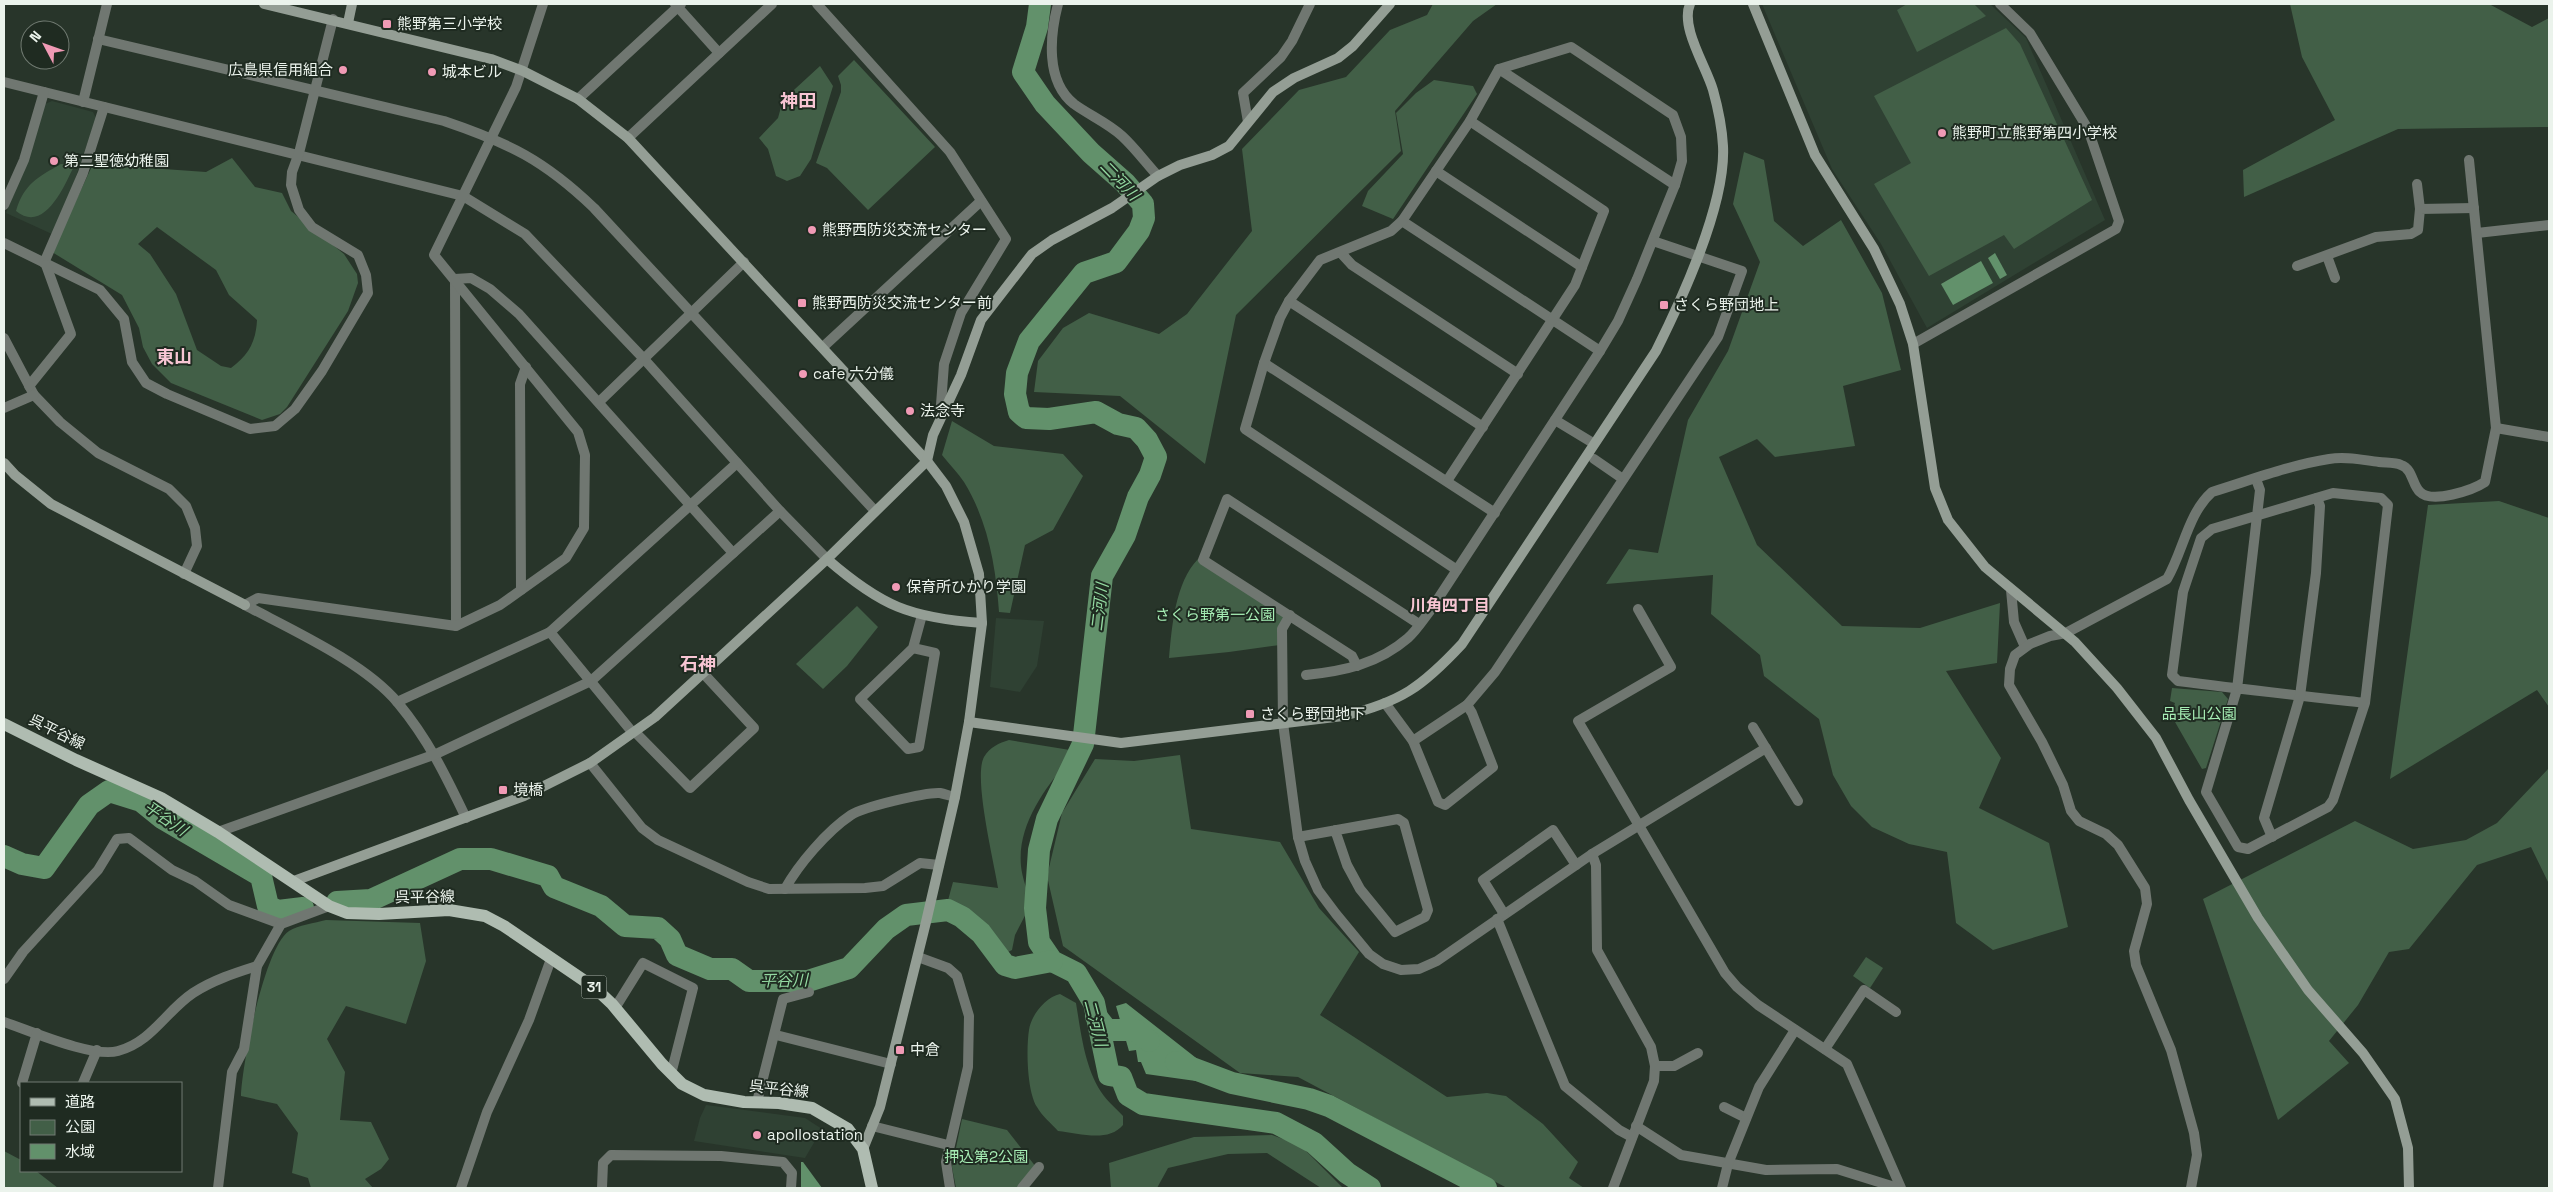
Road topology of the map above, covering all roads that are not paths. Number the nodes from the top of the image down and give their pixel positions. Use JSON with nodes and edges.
{"nodes":[{"id":1,"x":107,"y":4,"type":"edge"},
{"id":2,"x":264,"y":4,"type":"edge"},
{"id":3,"x":352,"y":4,"type":"edge"},
{"id":4,"x":543,"y":4,"type":"edge"},
{"id":5,"x":772,"y":4,"type":"edge"},
{"id":6,"x":816,"y":4,"type":"edge"},
{"id":7,"x":1058,"y":4,"type":"edge"},
{"id":8,"x":1310,"y":4,"type":"edge"},
{"id":9,"x":1390,"y":4,"type":"edge"},
{"id":10,"x":1690,"y":4,"type":"edge"},
{"id":11,"x":1753,"y":4,"type":"edge"},
{"id":12,"x":678,"y":5,"type":"edge"},
{"id":13,"x":2004,"y":5,"type":"edge"},
{"id":14,"x":332,"y":20,"type":"junction"},
{"id":15,"x":348,"y":23,"type":"junction"},
{"id":16,"x":98,"y":39,"type":"junction"},
{"id":17,"x":719,"y":53,"type":"junction"},
{"id":18,"x":1499,"y":69,"type":"junction"},
{"id":19,"x":523,"y":71,"type":"junction"},
{"id":20,"x":4,"y":82,"type":"edge"},
{"id":21,"x":315,"y":90,"type":"junction"},
{"id":22,"x":44,"y":92,"type":"junction"},
{"id":23,"x":578,"y":99,"type":"junction"},
{"id":24,"x":84,"y":102,"type":"junction"},
{"id":25,"x":104,"y":107,"type":"junction"},
{"id":26,"x":1470,"y":121,"type":"junction"},
{"id":27,"x":1248,"y":122,"type":"junction"},
{"id":28,"x":492,"y":137,"type":"junction"},
{"id":29,"x":628,"y":138,"type":"junction"},
{"id":30,"x":299,"y":154,"type":"junction"},
{"id":31,"x":2469,"y":160,"type":"dead end"},
{"id":32,"x":1436,"y":171,"type":"junction"},
{"id":33,"x":1158,"y":176,"type":"junction"},
{"id":34,"x":2417,"y":184,"type":"dead end"},
{"id":35,"x":1675,"y":185,"type":"junction"},
{"id":36,"x":463,"y":196,"type":"junction"},
{"id":37,"x":981,"y":200,"type":"junction"},
{"id":38,"x":4,"y":205,"type":"edge"},
{"id":39,"x":2474,"y":208,"type":"junction"},
{"id":40,"x":2420,"y":210,"type":"junction"},
{"id":41,"x":1402,"y":221,"type":"junction"},
{"id":42,"x":2549,"y":225,"type":"edge"},
{"id":43,"x":2477,"y":233,"type":"junction"},
{"id":44,"x":1653,"y":240,"type":"junction"},
{"id":45,"x":4,"y":243,"type":"edge"},
{"id":46,"x":1341,"y":252,"type":"junction"},
{"id":47,"x":1697,"y":256,"type":"junction"},
{"id":48,"x":2327,"y":256,"type":"junction"},
{"id":49,"x":744,"y":262,"type":"junction"},
{"id":50,"x":45,"y":264,"type":"junction"},
{"id":51,"x":2297,"y":266,"type":"dead end"},
{"id":52,"x":1582,"y":267,"type":"junction"},
{"id":53,"x":2335,"y":278,"type":"dead end"},
{"id":54,"x":455,"y":279,"type":"junction"},
{"id":55,"x":1289,"y":301,"type":"junction"},
{"id":56,"x":692,"y":313,"type":"junction"},
{"id":57,"x":1553,"y":320,"type":"junction"},
{"id":58,"x":4,"y":338,"type":"edge"},
{"id":59,"x":1913,"y":344,"type":"junction"},
{"id":60,"x":823,"y":347,"type":"junction"},
{"id":61,"x":1600,"y":351,"type":"junction"},
{"id":62,"x":644,"y":359,"type":"junction"},
{"id":63,"x":1264,"y":363,"type":"junction"},
{"id":64,"x":526,"y":367,"type":"junction"},
{"id":65,"x":1518,"y":374,"type":"junction"},
{"id":66,"x":31,"y":390,"type":"junction"},
{"id":67,"x":599,"y":402,"type":"junction"},
{"id":68,"x":4,"y":408,"type":"edge"},
{"id":69,"x":940,"y":419,"type":"junction"},
{"id":70,"x":1555,"y":420,"type":"junction"},
{"id":71,"x":1483,"y":427,"type":"junction"},
{"id":72,"x":2496,"y":428,"type":"junction"},
{"id":73,"x":2549,"y":437,"type":"edge"},
{"id":74,"x":1593,"y":443,"type":"junction"},
{"id":75,"x":1594,"y":459,"type":"dead end"},
{"id":76,"x":927,"y":461,"type":"junction"},
{"id":77,"x":4,"y":463,"type":"edge"},
{"id":78,"x":737,"y":463,"type":"junction"},
{"id":79,"x":1623,"y":479,"type":"junction"},
{"id":80,"x":2256,"y":479,"type":"junction"},
{"id":81,"x":1447,"y":481,"type":"junction"},
{"id":82,"x":2316,"y":498,"type":"junction"},
{"id":83,"x":691,"y":505,"type":"junction"},
{"id":84,"x":780,"y":511,"type":"junction"},
{"id":85,"x":875,"y":511,"type":"junction"},
{"id":86,"x":1495,"y":512,"type":"junction"},
{"id":87,"x":2257,"y":516,"type":"junction"},
{"id":88,"x":733,"y":553,"type":"junction"},
{"id":89,"x":828,"y":559,"type":"junction"},
{"id":90,"x":1457,"y":570,"type":"junction"},
{"id":91,"x":184,"y":574,"type":"junction"},
{"id":92,"x":521,"y":590,"type":"junction"},
{"id":93,"x":2011,"y":590,"type":"junction"},
{"id":94,"x":245,"y":605,"type":"junction"},
{"id":95,"x":1638,"y":609,"type":"dead end"},
{"id":96,"x":922,"y":615,"type":"junction"},
{"id":97,"x":1290,"y":615,"type":"junction"},
{"id":98,"x":982,"y":623,"type":"junction"},
{"id":99,"x":1419,"y":624,"type":"junction"},
{"id":100,"x":456,"y":626,"type":"junction"},
{"id":101,"x":550,"y":632,"type":"junction"},
{"id":102,"x":2066,"y":633,"type":"junction"},
{"id":103,"x":2025,"y":647,"type":"junction"},
{"id":104,"x":913,"y":648,"type":"junction"},
{"id":105,"x":1357,"y":666,"type":"junction"},
{"id":106,"x":702,"y":673,"type":"junction"},
{"id":107,"x":1306,"y":676,"type":"dead end"},
{"id":108,"x":591,"y":681,"type":"junction"},
{"id":109,"x":2237,"y":689,"type":"junction"},
{"id":110,"x":2300,"y":696,"type":"junction"},
{"id":111,"x":397,"y":702,"type":"junction"},
{"id":112,"x":1384,"y":703,"type":"junction"},
{"id":113,"x":2366,"y":703,"type":"junction"},
{"id":114,"x":1466,"y":705,"type":"junction"},
{"id":115,"x":969,"y":722,"type":"junction"},
{"id":116,"x":1283,"y":723,"type":"junction"},
{"id":117,"x":4,"y":724,"type":"edge"},
{"id":118,"x":1753,"y":727,"type":"dead end"},
{"id":119,"x":634,"y":733,"type":"junction"},
{"id":120,"x":1413,"y":742,"type":"junction"},
{"id":121,"x":1766,"y":748,"type":"junction"},
{"id":122,"x":436,"y":754,"type":"junction"},
{"id":123,"x":590,"y":763,"type":"junction"},
{"id":124,"x":955,"y":797,"type":"junction"},
{"id":125,"x":1798,"y":801,"type":"dead end"},
{"id":126,"x":466,"y":818,"type":"junction"},
{"id":127,"x":1639,"y":824,"type":"junction"},
{"id":128,"x":1335,"y":830,"type":"junction"},
{"id":129,"x":218,"y":832,"type":"junction"},
{"id":130,"x":1298,"y":837,"type":"junction"},
{"id":131,"x":2272,"y":837,"type":"junction"},
{"id":132,"x":1592,"y":854,"type":"junction"},
{"id":133,"x":939,"y":865,"type":"junction"},
{"id":134,"x":1576,"y":865,"type":"junction"},
{"id":135,"x":294,"y":881,"type":"junction"},
{"id":136,"x":785,"y":889,"type":"junction"},
{"id":137,"x":328,"y":906,"type":"junction"},
{"id":138,"x":1501,"y":917,"type":"junction"},
{"id":139,"x":281,"y":924,"type":"junction"},
{"id":140,"x":918,"y":957,"type":"junction"},
{"id":141,"x":551,"y":958,"type":"junction"},
{"id":142,"x":257,"y":966,"type":"junction"},
{"id":143,"x":4,"y":979,"type":"edge"},
{"id":144,"x":809,"y":992,"type":"dead end"},
{"id":145,"x":615,"y":1008,"type":"junction"},
{"id":146,"x":1896,"y":1012,"type":"dead end"},
{"id":147,"x":4,"y":1022,"type":"edge"},
{"id":148,"x":1795,"y":1030,"type":"junction"},
{"id":149,"x":37,"y":1033,"type":"junction"},
{"id":150,"x":776,"y":1035,"type":"junction"},
{"id":151,"x":1825,"y":1049,"type":"junction"},
{"id":152,"x":97,"y":1050,"type":"junction"},
{"id":153,"x":1698,"y":1053,"type":"dead end"},
{"id":154,"x":891,"y":1064,"type":"junction"},
{"id":155,"x":1654,"y":1066,"type":"junction"},
{"id":156,"x":672,"y":1074,"type":"junction"},
{"id":157,"x":22,"y":1082,"type":"edge"},
{"id":158,"x":82,"y":1082,"type":"edge"},
{"id":159,"x":758,"y":1102,"type":"junction"},
{"id":160,"x":1724,"y":1107,"type":"dead end"},
{"id":161,"x":1746,"y":1118,"type":"junction"},
{"id":162,"x":872,"y":1126,"type":"junction"},
{"id":163,"x":1636,"y":1126,"type":"junction"},
{"id":164,"x":1632,"y":1137,"type":"junction"},
{"id":165,"x":948,"y":1145,"type":"junction"},
{"id":166,"x":862,"y":1148,"type":"junction"},
{"id":167,"x":1728,"y":1164,"type":"junction"},
{"id":168,"x":1040,"y":1167,"type":"dead end"},
{"id":169,"x":218,"y":1188,"type":"edge"},
{"id":170,"x":461,"y":1188,"type":"edge"},
{"id":171,"x":602,"y":1188,"type":"edge"},
{"id":172,"x":791,"y":1188,"type":"edge"},
{"id":173,"x":872,"y":1188,"type":"edge"},
{"id":174,"x":950,"y":1188,"type":"edge"},
{"id":175,"x":1023,"y":1188,"type":"edge"},
{"id":176,"x":1613,"y":1188,"type":"edge"},
{"id":177,"x":1722,"y":1188,"type":"edge"},
{"id":178,"x":1899,"y":1188,"type":"edge"},
{"id":179,"x":2191,"y":1188,"type":"edge"},
{"id":180,"x":2409,"y":1188,"type":"edge"}],
"edges":[{"from":1,"to":16,"type":"street"},
{"from":2,"to":14,"type":"street"},
{"from":3,"to":15,"type":"street"},
{"from":4,"to":19,"type":"street"},
{"from":5,"to":17,"type":"street"},
{"from":6,"to":37,"type":"street"},
{"from":7,"to":33,"type":"street"},
{"from":8,"to":27,"type":"street"},
{"from":9,"to":27,"type":"street"},
{"from":10,"to":47,"type":"street"},
{"from":11,"to":59,"type":"street"},
{"from":12,"to":17,"type":"street"},
{"from":12,"to":23,"type":"street"},
{"from":13,"to":59,"type":"street"},
{"from":14,"to":15,"type":"street"},
{"from":14,"to":21,"type":"street"},
{"from":15,"to":19,"type":"street"},
{"from":16,"to":21,"type":"street"},
{"from":16,"to":24,"type":"street"},
{"from":17,"to":29,"type":"street"},
{"from":18,"to":26,"type":"street"},
{"from":18,"to":35,"type":"street"},
{"from":18,"to":35,"type":"street"},
{"from":19,"to":23,"type":"street"},
{"from":19,"to":28,"type":"street"},
{"from":20,"to":22,"type":"street"},
{"from":21,"to":28,"type":"street"},
{"from":21,"to":30,"type":"street"},
{"from":22,"to":24,"type":"street"},
{"from":22,"to":38,"type":"street"},
{"from":23,"to":29,"type":"street"},
{"from":24,"to":25,"type":"street"},
{"from":25,"to":30,"type":"street"},
{"from":25,"to":50,"type":"street"},
{"from":26,"to":32,"type":"street"},
{"from":26,"to":52,"type":"street"},
{"from":27,"to":33,"type":"street"},
{"from":28,"to":36,"type":"street"},
{"from":28,"to":56,"type":"street"},
{"from":29,"to":49,"type":"street"},
{"from":30,"to":36,"type":"street"},
{"from":30,"to":50,"type":"street"},
{"from":31,"to":39,"type":"street"},
{"from":32,"to":41,"type":"street"},
{"from":32,"to":52,"type":"street"},
{"from":33,"to":69,"type":"street"},
{"from":34,"to":40,"type":"street"},
{"from":35,"to":44,"type":"street"},
{"from":36,"to":54,"type":"street"},
{"from":36,"to":62,"type":"street"},
{"from":37,"to":60,"type":"street"},
{"from":37,"to":69,"type":"street"},
{"from":39,"to":40,"type":"street"},
{"from":39,"to":43,"type":"street"},
{"from":40,"to":48,"type":"street"},
{"from":41,"to":46,"type":"street"},
{"from":41,"to":57,"type":"street"},
{"from":42,"to":43,"type":"street"},
{"from":43,"to":72,"type":"street"},
{"from":44,"to":47,"type":"street"},
{"from":44,"to":61,"type":"street"},
{"from":45,"to":50,"type":"street"},
{"from":46,"to":55,"type":"street"},
{"from":46,"to":65,"type":"street"},
{"from":47,"to":74,"type":"street"},
{"from":47,"to":79,"type":"street"},
{"from":48,"to":51,"type":"street"},
{"from":48,"to":53,"type":"street"},
{"from":49,"to":56,"type":"street"},
{"from":49,"to":60,"type":"street"},
{"from":50,"to":66,"type":"street"},
{"from":52,"to":57,"type":"street"},
{"from":54,"to":64,"type":"street"},
{"from":54,"to":67,"type":"street"},
{"from":54,"to":100,"type":"street"},
{"from":55,"to":63,"type":"street"},
{"from":55,"to":71,"type":"street"},
{"from":56,"to":62,"type":"street"},
{"from":56,"to":85,"type":"street"},
{"from":57,"to":61,"type":"street"},
{"from":57,"to":65,"type":"street"},
{"from":58,"to":66,"type":"street"},
{"from":59,"to":93,"type":"street"},
{"from":60,"to":76,"type":"street"},
{"from":61,"to":70,"type":"street"},
{"from":62,"to":67,"type":"street"},
{"from":62,"to":78,"type":"street"},
{"from":63,"to":81,"type":"street"},
{"from":63,"to":90,"type":"street"},
{"from":64,"to":92,"type":"street"},
{"from":64,"to":92,"type":"street"},
{"from":65,"to":71,"type":"street"},
{"from":66,"to":68,"type":"street"},
{"from":66,"to":91,"type":"street"},
{"from":67,"to":83,"type":"street"},
{"from":69,"to":76,"type":"street"},
{"from":70,"to":74,"type":"street"},
{"from":70,"to":86,"type":"street"},
{"from":71,"to":81,"type":"street"},
{"from":72,"to":73,"type":"street"},
{"from":72,"to":80,"type":"street"},
{"from":74,"to":112,"type":"street"},
{"from":75,"to":79,"type":"street"},
{"from":76,"to":85,"type":"street"},
{"from":76,"to":98,"type":"street"},
{"from":77,"to":91,"type":"street"},
{"from":78,"to":83,"type":"street"},
{"from":78,"to":84,"type":"street"},
{"from":79,"to":114,"type":"street"},
{"from":80,"to":87,"type":"street"},
{"from":80,"to":102,"type":"street"},
{"from":81,"to":86,"type":"street"},
{"from":82,"to":87,"type":"street"},
{"from":82,"to":110,"type":"street"},
{"from":82,"to":113,"type":"street"},
{"from":83,"to":88,"type":"street"},
{"from":83,"to":101,"type":"street"},
{"from":84,"to":88,"type":"street"},
{"from":84,"to":89,"type":"street"},
{"from":85,"to":89,"type":"street"},
{"from":86,"to":90,"type":"street"},
{"from":87,"to":109,"type":"street"},
{"from":87,"to":109,"type":"street"},
{"from":88,"to":108,"type":"street"},
{"from":89,"to":96,"type":"street"},
{"from":89,"to":106,"type":"street"},
{"from":90,"to":99,"type":"street"},
{"from":91,"to":94,"type":"street"},
{"from":92,"to":100,"type":"street"},
{"from":93,"to":102,"type":"street"},
{"from":93,"to":103,"type":"street"},
{"from":94,"to":100,"type":"street"},
{"from":94,"to":111,"type":"street"},
{"from":95,"to":127,"type":"street"},
{"from":96,"to":98,"type":"street"},
{"from":96,"to":104,"type":"street"},
{"from":97,"to":99,"type":"street"},
{"from":97,"to":105,"type":"street"},
{"from":97,"to":116,"type":"street"},
{"from":98,"to":115,"type":"street"},
{"from":99,"to":105,"type":"street"},
{"from":101,"to":108,"type":"street"},
{"from":101,"to":111,"type":"street"},
{"from":102,"to":103,"type":"street"},
{"from":102,"to":180,"type":"street"},
{"from":103,"to":179,"type":"street"},
{"from":104,"to":104,"type":"street"},
{"from":105,"to":107,"type":"street"},
{"from":106,"to":119,"type":"street"},
{"from":106,"to":119,"type":"street"},
{"from":108,"to":119,"type":"street"},
{"from":108,"to":122,"type":"street"},
{"from":109,"to":110,"type":"street"},
{"from":109,"to":131,"type":"street"},
{"from":110,"to":113,"type":"street"},
{"from":110,"to":131,"type":"street"},
{"from":111,"to":122,"type":"street"},
{"from":112,"to":116,"type":"street"},
{"from":112,"to":120,"type":"street"},
{"from":113,"to":131,"type":"street"},
{"from":114,"to":120,"type":"street"},
{"from":114,"to":120,"type":"street"},
{"from":115,"to":116,"type":"street"},
{"from":115,"to":124,"type":"street"},
{"from":116,"to":130,"type":"street"},
{"from":117,"to":129,"type":"main road","name":"呉平谷線","number":"31"},
{"from":118,"to":121,"type":"street"},
{"from":119,"to":123,"type":"street"},
{"from":121,"to":125,"type":"street"},
{"from":121,"to":127,"type":"street"},
{"from":122,"to":126,"type":"street"},
{"from":122,"to":129,"type":"street"},
{"from":123,"to":126,"type":"street"},
{"from":123,"to":136,"type":"street"},
{"from":124,"to":133,"type":"street"},
{"from":124,"to":136,"type":"street"},
{"from":126,"to":135,"type":"street"},
{"from":127,"to":132,"type":"street"},
{"from":127,"to":148,"type":"street"},
{"from":128,"to":128,"type":"street"},
{"from":128,"to":130,"type":"street"},
{"from":129,"to":135,"type":"main road","name":"呉平谷線","number":"31"},
{"from":130,"to":138,"type":"street"},
{"from":132,"to":134,"type":"street"},
{"from":132,"to":155,"type":"street"},
{"from":133,"to":136,"type":"street"},
{"from":133,"to":140,"type":"street"},
{"from":134,"to":138,"type":"street"},
{"from":134,"to":138,"type":"street"},
{"from":135,"to":137,"type":"main road","name":"呉平谷線","number":"31"},
{"from":137,"to":139,"type":"street"},
{"from":137,"to":141,"type":"main road","name":"呉平谷線","number":"31"},
{"from":138,"to":164,"type":"street"},
{"from":139,"to":142,"type":"street"},
{"from":139,"to":143,"type":"street"},
{"from":140,"to":154,"type":"street"},
{"from":140,"to":165,"type":"street"},
{"from":141,"to":145,"type":"main road","name":"呉平谷線","number":"31"},
{"from":141,"to":170,"type":"street"},
{"from":142,"to":152,"type":"street"},
{"from":142,"to":169,"type":"street"},
{"from":144,"to":150,"type":"street"},
{"from":145,"to":156,"type":"main road","name":"呉平谷線","number":"31"},
{"from":145,"to":156,"type":"street"},
{"from":146,"to":151,"type":"street"},
{"from":147,"to":149,"type":"street"},
{"from":148,"to":151,"type":"street"},
{"from":148,"to":161,"type":"street"},
{"from":149,"to":152,"type":"street"},
{"from":149,"to":157,"type":"street"},
{"from":150,"to":154,"type":"street"},
{"from":150,"to":159,"type":"street"},
{"from":151,"to":178,"type":"street"},
{"from":152,"to":158,"type":"street"},
{"from":153,"to":155,"type":"street"},
{"from":154,"to":162,"type":"street"},
{"from":155,"to":163,"type":"street"},
{"from":156,"to":159,"type":"main road","name":"呉平谷線","number":"31"},
{"from":159,"to":166,"type":"main road","name":"呉平谷線","number":"31"},
{"from":160,"to":161,"type":"street"},
{"from":161,"to":167,"type":"street"},
{"from":162,"to":165,"type":"street"},
{"from":162,"to":166,"type":"street"},
{"from":163,"to":164,"type":"street"},
{"from":163,"to":167,"type":"street"},
{"from":164,"to":176,"type":"street"},
{"from":165,"to":174,"type":"street"},
{"from":166,"to":173,"type":"main road","name":"呉平谷線","number":"31"},
{"from":167,"to":177,"type":"street"},
{"from":167,"to":178,"type":"street"},
{"from":168,"to":175,"type":"street"},
{"from":171,"to":172,"type":"street"}]}
